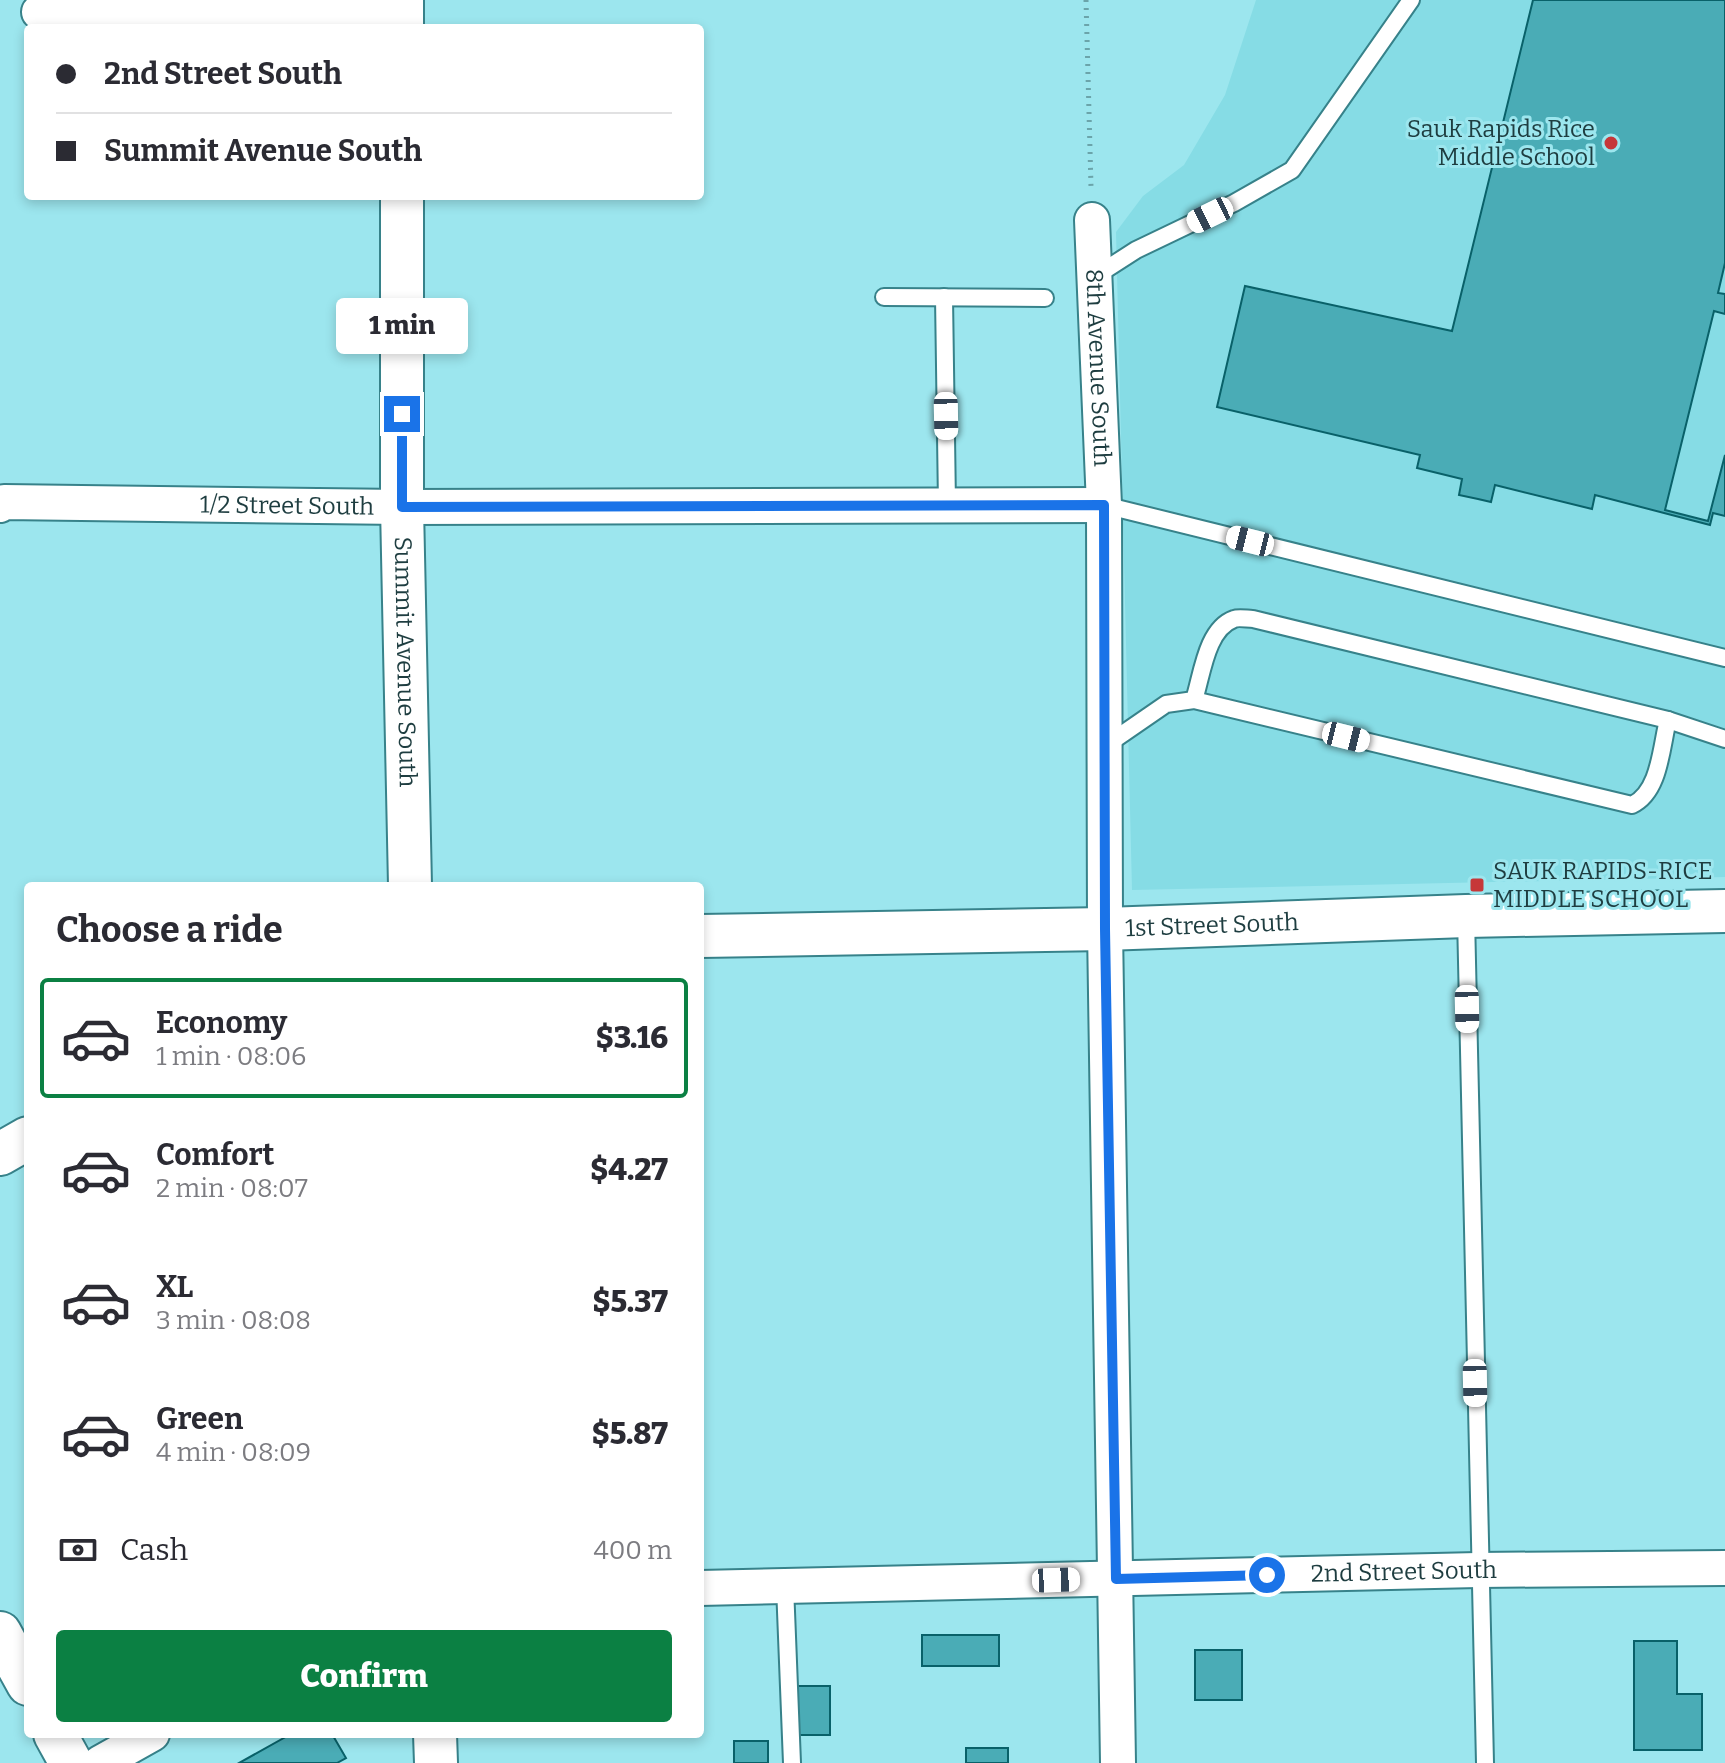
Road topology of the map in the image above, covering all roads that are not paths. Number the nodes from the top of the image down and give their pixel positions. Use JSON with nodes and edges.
{"nodes":[{"id":1,"x":1411,"y":0,"type":"edge"},
{"id":2,"x":39,"y":12,"type":"dead end"},
{"id":3,"x":402,"y":14,"type":"edge"},
{"id":4,"x":402,"y":200,"type":"edge"},
{"id":5,"x":1092,"y":220,"type":"road end"},
{"id":6,"x":1094,"y":277,"type":"junction"},
{"id":7,"x":884,"y":297,"type":"dead end"},
{"id":8,"x":944,"y":297,"type":"junction"},
{"id":9,"x":1045,"y":298,"type":"dead end"},
{"id":10,"x":1,"y":501,"type":"edge"},
{"id":11,"x":947,"y":505,"type":"junction"},
{"id":12,"x":1104,"y":505,"type":"junction"},
{"id":13,"x":402,"y":507,"type":"junction"},
{"id":14,"x":1725,"y":658,"type":"edge"},
{"id":15,"x":1194,"y":700,"type":"junction"},
{"id":16,"x":1668,"y":720,"type":"junction"},
{"id":17,"x":1725,"y":739,"type":"edge"},
{"id":18,"x":1104,"y":747,"type":"junction"},
{"id":19,"x":410,"y":882,"type":"edge"},
{"id":20,"x":1725,"y":911,"type":"edge"},
{"id":21,"x":1466,"y":916,"type":"junction"},
{"id":22,"x":1105,"y":929,"type":"junction"},
{"id":23,"x":704,"y":936,"type":"edge"},
{"id":24,"x":24,"y":1140,"type":"edge"},
{"id":25,"x":0,"y":1154,"type":"edge"},
{"id":26,"x":1725,"y":1568,"type":"edge"},
{"id":27,"x":1478,"y":1570,"type":"junction"},
{"id":28,"x":1116,"y":1579,"type":"junction"},
{"id":29,"x":785,"y":1586,"type":"junction"},
{"id":30,"x":704,"y":1588,"type":"edge"},
{"id":31,"x":0,"y":1633,"type":"edge"},
{"id":32,"x":24,"y":1677,"type":"edge"},
{"id":33,"x":57,"y":1738,"type":"edge"},
{"id":34,"x":145,"y":1738,"type":"edge"},
{"id":35,"x":435,"y":1738,"type":"edge"},
{"id":36,"x":71,"y":1763,"type":"edge"},
{"id":37,"x":100,"y":1763,"type":"edge"},
{"id":38,"x":436,"y":1763,"type":"edge"},
{"id":39,"x":792,"y":1763,"type":"edge"},
{"id":40,"x":1118,"y":1763,"type":"edge"},
{"id":41,"x":1485,"y":1763,"type":"edge"}],
"edges":[{"from":1,"to":6,"type":"lane"},
{"from":2,"to":3,"type":"street"},
{"from":4,"to":13,"type":"street","name":"Summit Avenue South"},
{"from":5,"to":6,"type":"street","name":"8th Avenue South"},
{"from":6,"to":12,"type":"street","name":"8th Avenue South"},
{"from":7,"to":8,"type":"lane"},
{"from":8,"to":9,"type":"lane"},
{"from":8,"to":11,"type":"lane"},
{"from":10,"to":13,"type":"street","name":"1/2 Street South"},
{"from":11,"to":12,"type":"street","name":"1/2 Street South"},
{"from":11,"to":13,"type":"street","name":"1/2 Street South"},
{"from":12,"to":14,"type":"lane"},
{"from":12,"to":18,"type":"street","name":"8th Avenue South"},
{"from":13,"to":19,"type":"street","name":"Summit Avenue South"},
{"from":15,"to":16,"type":"lane"},
{"from":15,"to":16,"type":"lane"},
{"from":15,"to":18,"type":"lane"},
{"from":16,"to":17,"type":"lane"},
{"from":18,"to":22,"type":"street","name":"8th Avenue South"},
{"from":20,"to":21,"type":"street","name":"1st Street South"},
{"from":21,"to":22,"type":"street","name":"1st Street South"},
{"from":21,"to":27,"type":"lane"},
{"from":22,"to":23,"type":"street","name":"1st Street South"},
{"from":22,"to":28,"type":"street","name":"8th Avenue South"},
{"from":24,"to":25,"type":"street"},
{"from":26,"to":27,"type":"street","name":"2nd Street South"},
{"from":27,"to":28,"type":"street","name":"2nd Street South"},
{"from":27,"to":41,"type":"lane"},
{"from":28,"to":29,"type":"street","name":"2nd Street South"},
{"from":28,"to":40,"type":"street","name":"8th Avenue South"},
{"from":29,"to":30,"type":"street","name":"2nd Street South"},
{"from":29,"to":39,"type":"lane"},
{"from":31,"to":32,"type":"street"},
{"from":33,"to":36,"type":"street"},
{"from":34,"to":37,"type":"street"},
{"from":35,"to":38,"type":"street"}]}
